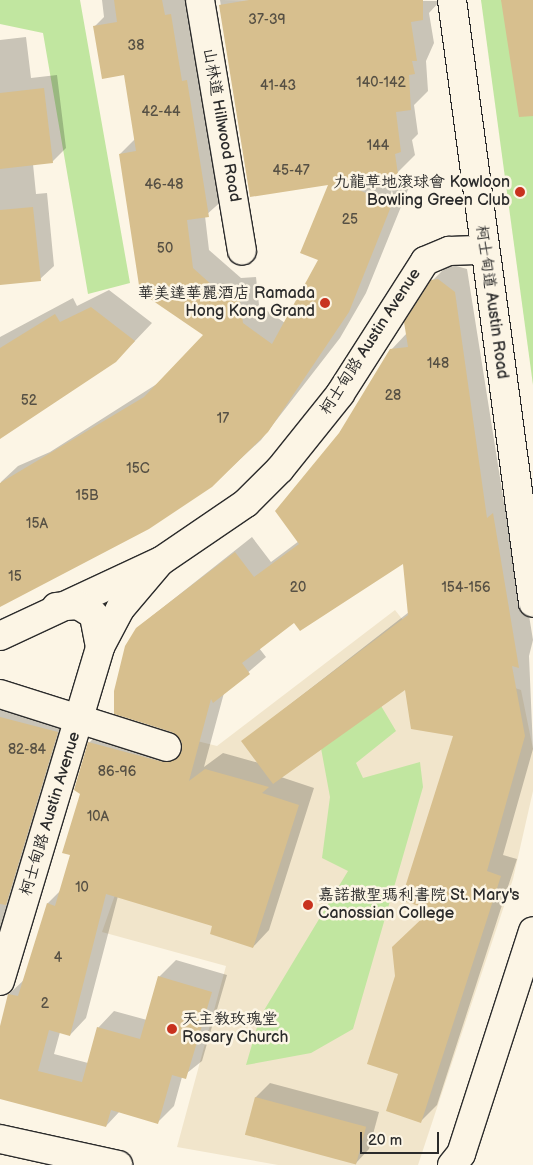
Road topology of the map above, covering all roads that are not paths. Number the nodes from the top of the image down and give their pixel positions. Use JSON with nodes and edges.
{"nodes":[{"id":1,"x":200,"y":0,"type":"edge"},
{"id":2,"x":452,"y":0,"type":"edge"},
{"id":3,"x":242,"y":250,"type":"dead end"},
{"id":4,"x":484,"y":250,"type":"junction"},
{"id":5,"x":161,"y":561,"type":"junction"},
{"id":6,"x":533,"y":603,"type":"edge"},
{"id":7,"x":52,"y":608,"type":"junction"},
{"id":8,"x":2,"y":639,"type":"edge"},
{"id":9,"x":100,"y":647,"type":"junction"},
{"id":10,"x":5,"y":691,"type":"edge"},
{"id":11,"x":81,"y":717,"type":"junction"},
{"id":12,"x":167,"y":747,"type":"dead end"},
{"id":13,"x":533,"y":931,"type":"edge"},
{"id":14,"x":0,"y":980,"type":"edge"},
{"id":15,"x":0,"y":1139,"type":"edge"},
{"id":16,"x":459,"y":1161,"type":"edge"},
{"id":17,"x":118,"y":1165,"type":"edge"}],
"edges":[{"from":1,"to":3,"type":"street","name":"山林道 Hillwood Road"},
{"from":2,"to":4,"type":"street","name":"柯士甸道 Austin Road"},
{"from":4,"to":5,"type":"street","name":"柯士甸路 Austin Avenue"},
{"from":4,"to":6,"type":"street","name":"柯士甸道 Austin Road"},
{"from":5,"to":7,"type":"street","name":"柯士甸路 Austin Avenue"},
{"from":5,"to":9,"type":"street","name":"柯士甸路 Austin Avenue"},
{"from":7,"to":8,"type":"street","name":"柯士甸路 Austin Avenue"},
{"from":7,"to":9,"type":"street","name":"柯士甸路 Austin Avenue"},
{"from":9,"to":11,"type":"street","name":"柯士甸路 Austin Avenue"},
{"from":10,"to":11,"type":"street"},
{"from":11,"to":12,"type":"street"},
{"from":11,"to":14,"type":"street","name":"柯士甸路 Austin Avenue"},
{"from":13,"to":16,"type":"street"},
{"from":15,"to":17,"type":"street"}]}
